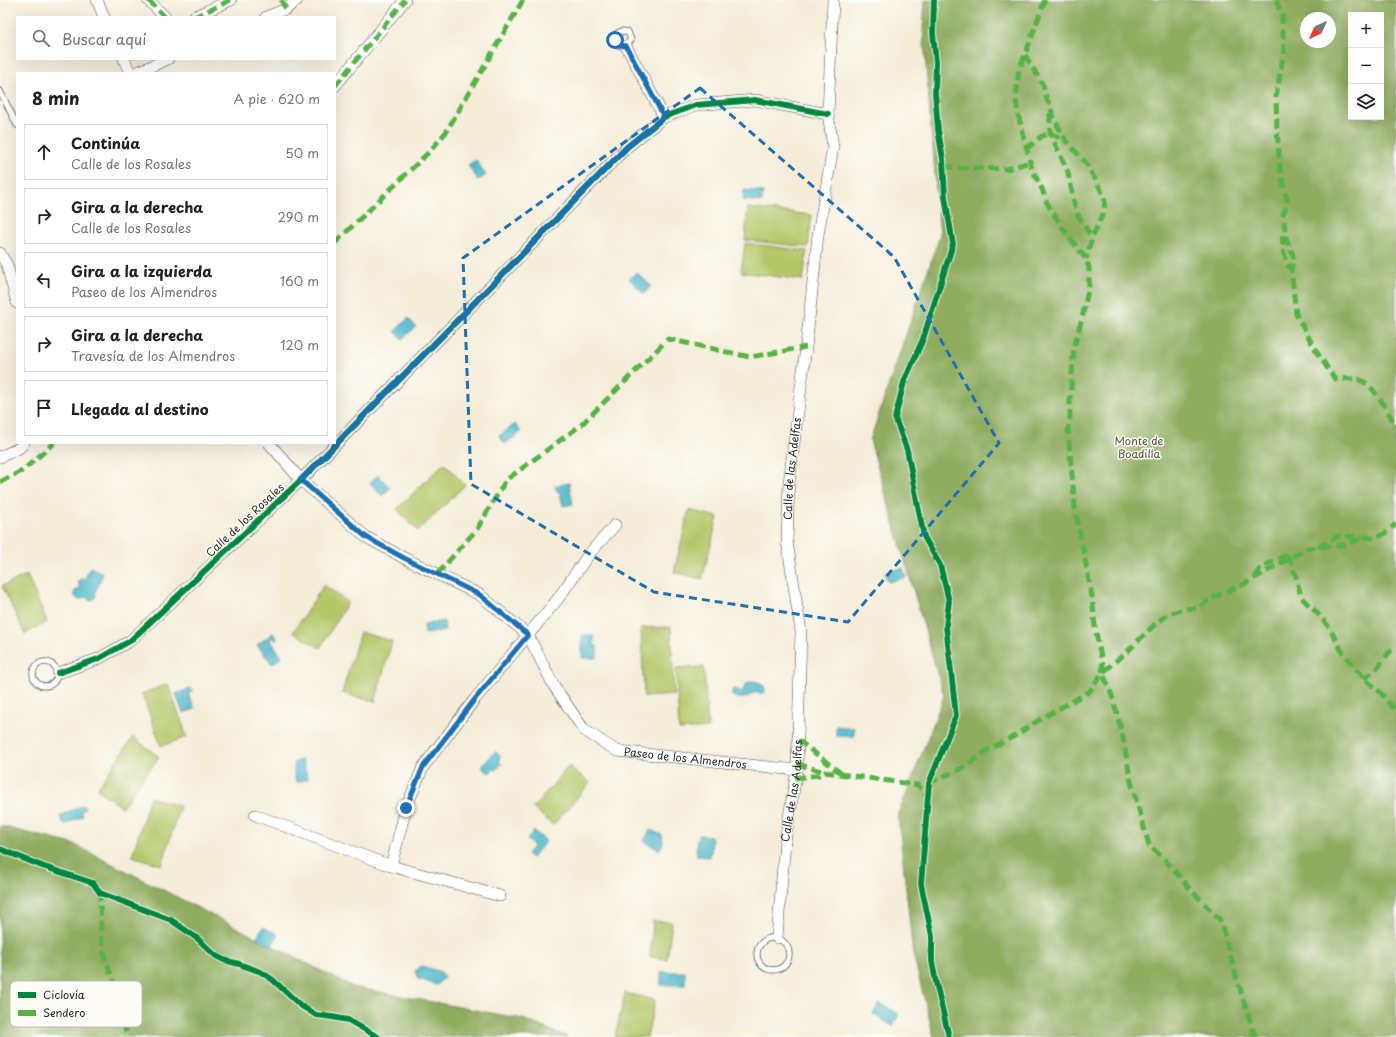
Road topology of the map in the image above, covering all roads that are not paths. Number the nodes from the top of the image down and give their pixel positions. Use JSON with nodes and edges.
{"nodes":[{"id":1,"x":96,"y":0,"type":"edge"},
{"id":2,"x":148,"y":0,"type":"edge"},
{"id":3,"x":231,"y":0,"type":"edge"},
{"id":4,"x":297,"y":0,"type":"edge"},
{"id":5,"x":405,"y":0,"type":"edge"},
{"id":6,"x":833,"y":0,"type":"edge"},
{"id":7,"x":283,"y":4,"type":"edge"},
{"id":8,"x":104,"y":16,"type":"edge"},
{"id":9,"x":164,"y":16,"type":"edge"},
{"id":10,"x":196,"y":16,"type":"edge"},
{"id":11,"x":267,"y":16,"type":"edge"},
{"id":12,"x":626,"y":46,"type":"dead end"},
{"id":13,"x":124,"y":60,"type":"edge"},
{"id":14,"x":166,"y":60,"type":"edge"},
{"id":15,"x":130,"y":72,"type":"edge"},
{"id":16,"x":137,"y":72,"type":"edge"},
{"id":17,"x":336,"y":85,"type":"edge"},
{"id":18,"x":0,"y":91,"type":"edge"},
{"id":19,"x":828,"y":114,"type":"junction"},
{"id":20,"x":664,"y":117,"type":"junction"},
{"id":21,"x":16,"y":123,"type":"edge"},
{"id":22,"x":0,"y":253,"type":"edge"},
{"id":23,"x":16,"y":299,"type":"edge"},
{"id":24,"x":23,"y":444,"type":"edge"},
{"id":25,"x":270,"y":444,"type":"edge"},
{"id":26,"x":0,"y":457,"type":"edge"},
{"id":27,"x":301,"y":480,"type":"junction"},
{"id":28,"x":615,"y":526,"type":"dead end"},
{"id":29,"x":528,"y":635,"type":"junction"},
{"id":30,"x":58,"y":673,"type":"junction"},
{"id":31,"x":797,"y":770,"type":"junction"},
{"id":32,"x":255,"y":815,"type":"dead end"},
{"id":33,"x":391,"y":866,"type":"junction"},
{"id":34,"x":500,"y":896,"type":"dead end"},
{"id":35,"x":777,"y":938,"type":"junction"}],
"edges":[{"from":1,"to":8,"type":"street"},
{"from":2,"to":9,"type":"street"},
{"from":3,"to":10,"type":"street"},
{"from":4,"to":7,"type":"street"},
{"from":5,"to":17,"type":"street"},
{"from":6,"to":19,"type":"street","name":"Calle de las Adelfas"},
{"from":7,"to":11,"type":"street"},
{"from":12,"to":20,"type":"street"},
{"from":13,"to":15,"type":"street"},
{"from":14,"to":16,"type":"street"},
{"from":18,"to":21,"type":"lane"},
{"from":19,"to":20,"type":"street","name":"Calle de los Rosales"},
{"from":19,"to":31,"type":"street","name":"Calle de las Adelfas"},
{"from":20,"to":27,"type":"street","name":"Calle de los Rosales"},
{"from":22,"to":23,"type":"street"},
{"from":24,"to":26,"type":"street"},
{"from":25,"to":27,"type":"street","name":"Paseo de los Almendros"},
{"from":27,"to":29,"type":"street","name":"Paseo de los Almendros"},
{"from":27,"to":30,"type":"street","name":"Calle de los Rosales"},
{"from":28,"to":29,"type":"street"},
{"from":29,"to":31,"type":"street","name":"Paseo de los Almendros"},
{"from":29,"to":33,"type":"street"},
{"from":30,"to":30,"type":"lane"},
{"from":31,"to":35,"type":"street","name":"Calle de las Adelfas"},
{"from":32,"to":33,"type":"street"},
{"from":33,"to":34,"type":"street"},
{"from":35,"to":35,"type":"lane"}]}
